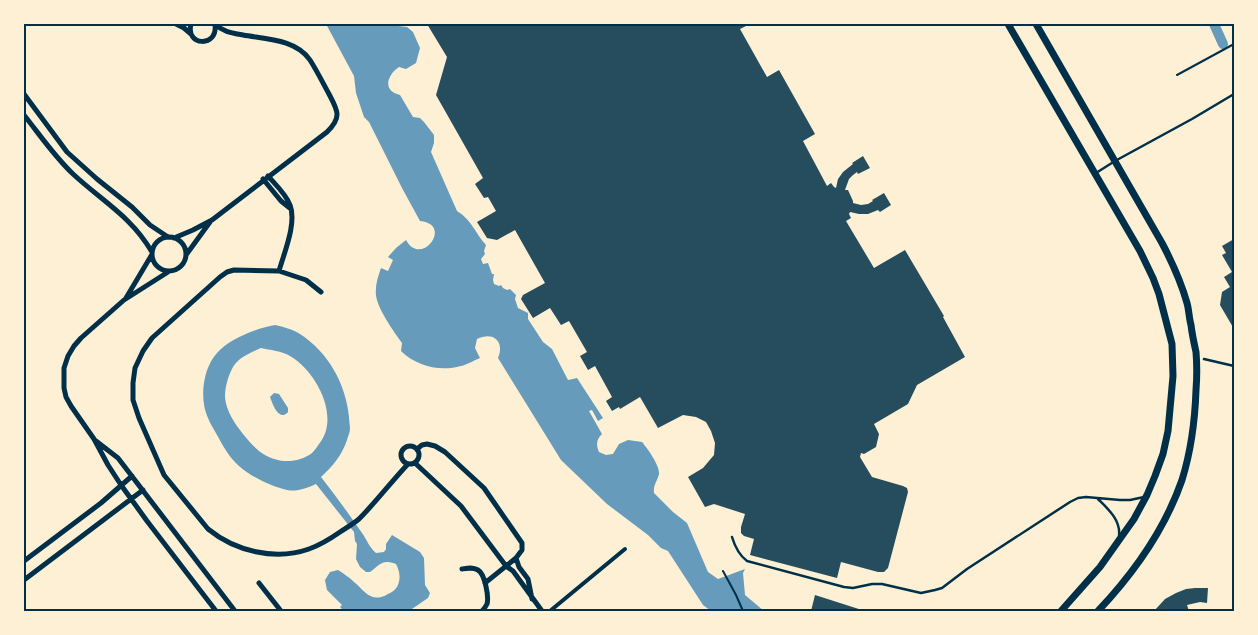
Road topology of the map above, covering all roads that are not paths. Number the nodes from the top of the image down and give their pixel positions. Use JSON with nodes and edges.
{"nodes":[{"id":1,"x":176,"y":24,"type":"edge"},
{"id":2,"x":191,"y":24,"type":"edge"},
{"id":3,"x":214,"y":24,"type":"edge"},
{"id":4,"x":1008,"y":24,"type":"edge"},
{"id":5,"x":1036,"y":24,"type":"edge"},
{"id":6,"x":226,"y":32,"type":"junction"},
{"id":7,"x":191,"y":35,"type":"junction"},
{"id":8,"x":212,"y":38,"type":"junction"},
{"id":9,"x":24,"y":94,"type":"edge"},
{"id":10,"x":1234,"y":94,"type":"edge"},
{"id":11,"x":24,"y":115,"type":"edge"},
{"id":12,"x":1115,"y":161,"type":"junction"},
{"id":13,"x":1095,"y":174,"type":"junction"},
{"id":14,"x":266,"y":177,"type":"junction"},
{"id":15,"x":212,"y":220,"type":"junction"},
{"id":16,"x":171,"y":237,"type":"junction"},
{"id":17,"x":152,"y":253,"type":"junction"},
{"id":18,"x":186,"y":255,"type":"junction"},
{"id":19,"x":279,"y":271,"type":"junction"},
{"id":20,"x":168,"y":272,"type":"junction"},
{"id":21,"x":321,"y":292,"type":"dead end"},
{"id":22,"x":124,"y":300,"type":"junction"},
{"id":23,"x":1204,"y":359,"type":"dead end"},
{"id":24,"x":1234,"y":366,"type":"edge"},
{"id":25,"x":94,"y":439,"type":"junction"},
{"id":26,"x":416,"y":449,"type":"junction"},
{"id":27,"x":415,"y":463,"type":"junction"},
{"id":28,"x":408,"y":464,"type":"junction"},
{"id":29,"x":132,"y":476,"type":"junction"},
{"id":30,"x":121,"y":485,"type":"junction"},
{"id":31,"x":143,"y":490,"type":"junction"},
{"id":32,"x":1147,"y":495,"type":"junction"},
{"id":33,"x":1098,"y":499,"type":"junction"},
{"id":34,"x":131,"y":500,"type":"junction"},
{"id":35,"x":732,"y":537,"type":"dead end"},
{"id":36,"x":1117,"y":544,"type":"junction"},
{"id":37,"x":625,"y":549,"type":"dead end"},
{"id":38,"x":516,"y":558,"type":"junction"},
{"id":39,"x":24,"y":561,"type":"edge"},
{"id":40,"x":506,"y":566,"type":"junction"},
{"id":41,"x":462,"y":569,"type":"dead end"},
{"id":42,"x":24,"y":580,"type":"edge"},
{"id":43,"x":259,"y":583,"type":"dead end"},
{"id":44,"x":485,"y":583,"type":"junction"},
{"id":45,"x":532,"y":599,"type":"junction"},
{"id":46,"x":216,"y":611,"type":"edge"},
{"id":47,"x":235,"y":611,"type":"edge"},
{"id":48,"x":281,"y":611,"type":"edge"},
{"id":49,"x":482,"y":611,"type":"edge"},
{"id":50,"x":542,"y":611,"type":"edge"},
{"id":51,"x":550,"y":611,"type":"edge"},
{"id":52,"x":1060,"y":611,"type":"edge"},
{"id":53,"x":1098,"y":611,"type":"edge"}],
"edges":[{"from":1,"to":7,"type":"street"},
{"from":2,"to":7,"type":"street"},
{"from":3,"to":6,"type":"street"},
{"from":3,"to":8,"type":"street"},
{"from":4,"to":13,"type":"main road"},
{"from":5,"to":12,"type":"main road"},
{"from":6,"to":8,"type":"street"},
{"from":6,"to":14,"type":"street"},
{"from":7,"to":8,"type":"street"},
{"from":9,"to":16,"type":"street"},
{"from":10,"to":12,"type":"lane"},
{"from":11,"to":17,"type":"street"},
{"from":12,"to":13,"type":"lane"},
{"from":12,"to":53,"type":"main road"},
{"from":13,"to":32,"type":"main road"},
{"from":14,"to":15,"type":"street"},
{"from":14,"to":19,"type":"street"},
{"from":15,"to":16,"type":"street"},
{"from":15,"to":18,"type":"street"},
{"from":16,"to":17,"type":"street"},
{"from":16,"to":18,"type":"street"},
{"from":17,"to":20,"type":"street"},
{"from":17,"to":22,"type":"street"},
{"from":18,"to":20,"type":"street"},
{"from":19,"to":21,"type":"street"},
{"from":19,"to":28,"type":"street"},
{"from":20,"to":22,"type":"street"},
{"from":22,"to":25,"type":"street"},
{"from":23,"to":24,"type":"lane"},
{"from":25,"to":29,"type":"street"},
{"from":25,"to":30,"type":"street"},
{"from":26,"to":27,"type":"street"},
{"from":26,"to":28,"type":"street"},
{"from":26,"to":38,"type":"street"},
{"from":27,"to":28,"type":"street"},
{"from":27,"to":40,"type":"street"},
{"from":29,"to":30,"type":"street"},
{"from":29,"to":31,"type":"street"},
{"from":30,"to":34,"type":"street"},
{"from":30,"to":39,"type":"street"},
{"from":31,"to":34,"type":"street"},
{"from":31,"to":47,"type":"street"},
{"from":32,"to":33,"type":"lane"},
{"from":32,"to":36,"type":"main road"},
{"from":33,"to":35,"type":"lane"},
{"from":33,"to":36,"type":"lane"},
{"from":34,"to":42,"type":"street"},
{"from":34,"to":46,"type":"street"},
{"from":36,"to":52,"type":"main road"},
{"from":37,"to":51,"type":"street"},
{"from":38,"to":40,"type":"street"},
{"from":38,"to":45,"type":"street"},
{"from":40,"to":44,"type":"street"},
{"from":40,"to":45,"type":"street"},
{"from":41,"to":44,"type":"street"},
{"from":43,"to":48,"type":"street"},
{"from":44,"to":49,"type":"street"},
{"from":45,"to":50,"type":"street"}]}
